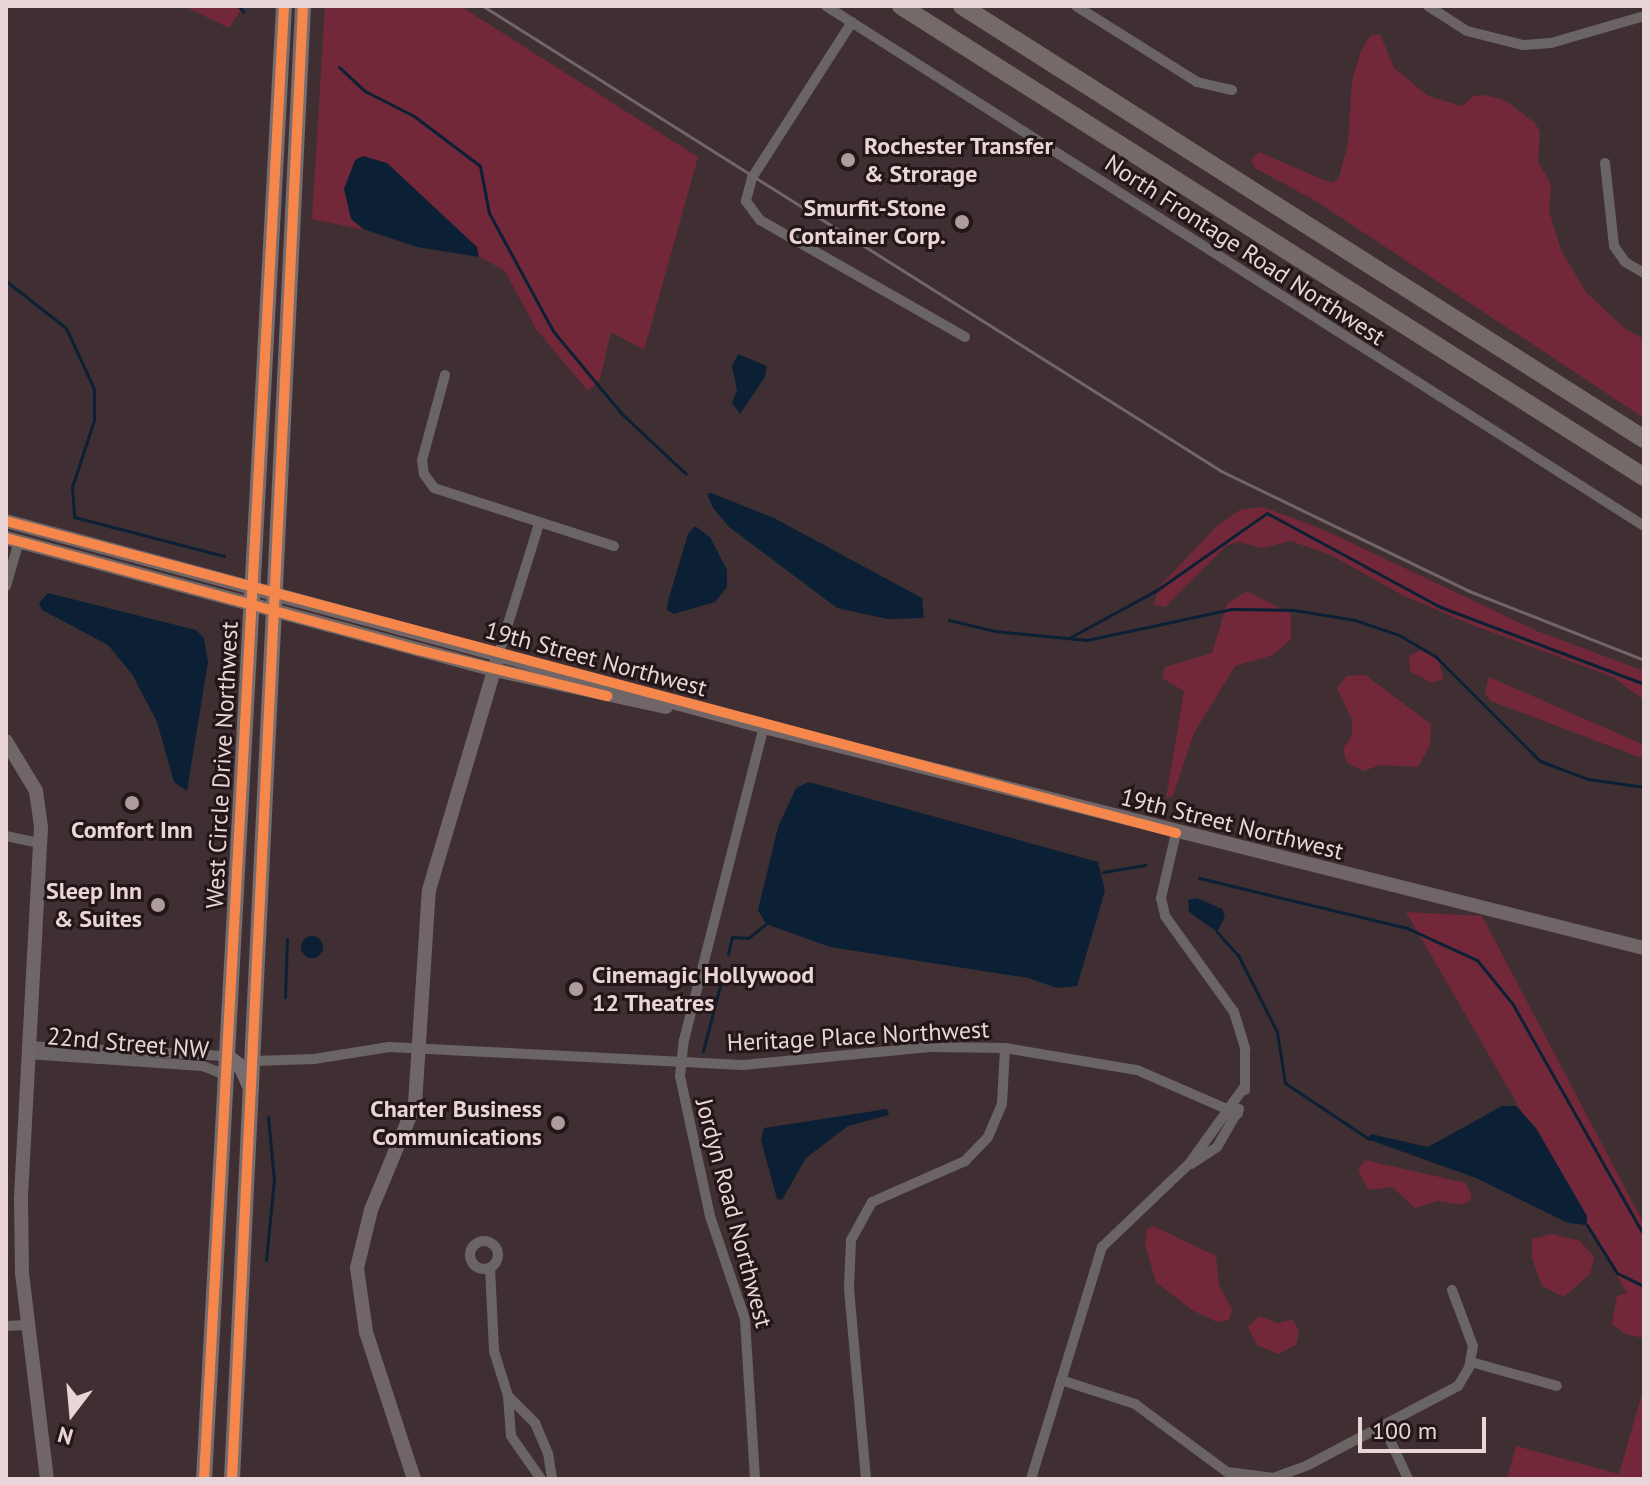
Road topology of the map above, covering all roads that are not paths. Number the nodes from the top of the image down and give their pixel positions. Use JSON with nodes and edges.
{"nodes":[{"id":1,"x":284,"y":6,"type":"edge"},
{"id":2,"x":303,"y":6,"type":"edge"},
{"id":3,"x":826,"y":6,"type":"edge"},
{"id":4,"x":899,"y":6,"type":"edge"},
{"id":5,"x":962,"y":6,"type":"edge"},
{"id":6,"x":1076,"y":6,"type":"edge"},
{"id":7,"x":1428,"y":6,"type":"edge"},
{"id":8,"x":1644,"y":16,"type":"edge"},
{"id":9,"x":852,"y":22,"type":"junction"},
{"id":10,"x":1232,"y":90,"type":"dead end"},
{"id":11,"x":1605,"y":163,"type":"dead end"},
{"id":12,"x":1644,"y":273,"type":"edge"},
{"id":13,"x":965,"y":337,"type":"dead end"},
{"id":14,"x":445,"y":375,"type":"dead end"},
{"id":15,"x":1644,"y":439,"type":"edge"},
{"id":16,"x":1644,"y":477,"type":"edge"},
{"id":17,"x":6,"y":521,"type":"edge"},
{"id":18,"x":539,"y":524,"type":"junction"},
{"id":19,"x":1644,"y":526,"type":"edge"},
{"id":20,"x":12,"y":539,"type":"edge"},
{"id":21,"x":614,"y":546,"type":"dead end"},
{"id":22,"x":6,"y":586,"type":"edge"},
{"id":23,"x":252,"y":587,"type":"junction"},
{"id":24,"x":276,"y":593,"type":"junction"},
{"id":25,"x":250,"y":606,"type":"junction"},
{"id":26,"x":275,"y":612,"type":"junction"},
{"id":27,"x":499,"y":653,"type":"junction"},
{"id":28,"x":495,"y":670,"type":"junction"},
{"id":29,"x":764,"y":727,"type":"junction"},
{"id":30,"x":6,"y":741,"type":"edge"},
{"id":31,"x":1176,"y":833,"type":"junction"},
{"id":32,"x":6,"y":836,"type":"edge"},
{"id":33,"x":38,"y":843,"type":"junction"},
{"id":34,"x":1644,"y":948,"type":"edge"},
{"id":35,"x":421,"y":1048,"type":"junction"},
{"id":36,"x":1005,"y":1048,"type":"junction"},
{"id":37,"x":27,"y":1050,"type":"junction"},
{"id":38,"x":226,"y":1056,"type":"junction"},
{"id":39,"x":255,"y":1061,"type":"junction"},
{"id":40,"x":681,"y":1062,"type":"junction"},
{"id":41,"x":225,"y":1075,"type":"junction"},
{"id":42,"x":252,"y":1094,"type":"junction"},
{"id":43,"x":1234,"y":1111,"type":"junction"},
{"id":44,"x":490,"y":1268,"type":"dead end"},
{"id":45,"x":1452,"y":1290,"type":"dead end"},
{"id":46,"x":27,"y":1325,"type":"junction"},
{"id":47,"x":6,"y":1326,"type":"edge"},
{"id":48,"x":1471,"y":1362,"type":"junction"},
{"id":49,"x":1061,"y":1380,"type":"junction"},
{"id":50,"x":1557,"y":1386,"type":"dead end"},
{"id":51,"x":508,"y":1396,"type":"junction"},
{"id":52,"x":1384,"y":1427,"type":"junction"},
{"id":53,"x":47,"y":1479,"type":"edge"},
{"id":54,"x":204,"y":1479,"type":"edge"},
{"id":55,"x":232,"y":1479,"type":"edge"},
{"id":56,"x":414,"y":1479,"type":"edge"},
{"id":57,"x":541,"y":1479,"type":"edge"},
{"id":58,"x":552,"y":1479,"type":"edge"},
{"id":59,"x":755,"y":1479,"type":"edge"},
{"id":60,"x":866,"y":1479,"type":"edge"},
{"id":61,"x":1031,"y":1479,"type":"edge"},
{"id":62,"x":1408,"y":1479,"type":"edge"}],
"edges":[{"from":1,"to":23,"type":"main road","name":"West Circle Drive Northwest"},
{"from":2,"to":24,"type":"main road","name":"West Circle Drive Northwest"},
{"from":3,"to":9,"type":"street","name":"North Frontage Road Northwest"},
{"from":4,"to":16,"type":"highway"},
{"from":5,"to":15,"type":"highway"},
{"from":6,"to":10,"type":"street"},
{"from":7,"to":8,"type":"street"},
{"from":9,"to":13,"type":"street"},
{"from":9,"to":19,"type":"street","name":"North Frontage Road Northwest"},
{"from":11,"to":12,"type":"street"},
{"from":14,"to":18,"type":"street"},
{"from":17,"to":23,"type":"street","name":"19th Street Northwest"},
{"from":18,"to":21,"type":"street"},
{"from":18,"to":27,"type":"street"},
{"from":20,"to":22,"type":"street"},
{"from":20,"to":25,"type":"street","name":"19th Street Northwest"},
{"from":23,"to":24,"type":"street","name":"19th Street Northwest"},
{"from":23,"to":25,"type":"main road","name":"West Circle Drive Northwest"},
{"from":24,"to":26,"type":"main road","name":"West Circle Drive Northwest"},
{"from":24,"to":27,"type":"street","name":"19th Street Northwest"},
{"from":25,"to":26,"type":"street","name":"19th Street Northwest"},
{"from":25,"to":38,"type":"main road","name":"West Circle Drive Northwest"},
{"from":26,"to":28,"type":"street","name":"19th Street Northwest"},
{"from":26,"to":39,"type":"main road","name":"West Circle Drive Northwest"},
{"from":27,"to":28,"type":"street"},
{"from":27,"to":29,"type":"street","name":"19th Street Northwest"},
{"from":28,"to":29,"type":"street","name":"19th Street Northwest"},
{"from":28,"to":35,"type":"street"},
{"from":29,"to":31,"type":"street","name":"19th Street Northwest"},
{"from":29,"to":40,"type":"street","name":"Jordyn Road Northwest"},
{"from":30,"to":33,"type":"street"},
{"from":31,"to":34,"type":"street","name":"19th Street Northwest"},
{"from":31,"to":43,"type":"street"},
{"from":32,"to":33,"type":"street"},
{"from":33,"to":37,"type":"street"},
{"from":35,"to":39,"type":"street","name":"Heritage Place Northwest"},
{"from":35,"to":40,"type":"street","name":"Heritage Place Northwest"},
{"from":35,"to":56,"type":"street"},
{"from":36,"to":40,"type":"street","name":"Heritage Place Northwest"},
{"from":36,"to":43,"type":"street","name":"Heritage Place Northwest"},
{"from":36,"to":60,"type":"street"},
{"from":37,"to":38,"type":"street","name":"22nd Street NW"},
{"from":37,"to":41,"type":"street","name":"22nd Street NW"},
{"from":37,"to":46,"type":"street"},
{"from":38,"to":41,"type":"main road","name":"West Circle Drive Northwest"},
{"from":38,"to":42,"type":"main road"},
{"from":39,"to":42,"type":"main road","name":"West Circle Drive Northwest"},
{"from":40,"to":59,"type":"street","name":"Jordyn Road Northwest"},
{"from":41,"to":54,"type":"main road","name":"West Circle Drive Northwest"},
{"from":42,"to":55,"type":"main road","name":"West Circle Drive Northwest"},
{"from":43,"to":49,"type":"street"},
{"from":44,"to":51,"type":"street"},
{"from":45,"to":48,"type":"street"},
{"from":46,"to":47,"type":"street"},
{"from":46,"to":53,"type":"street"},
{"from":48,"to":50,"type":"street"},
{"from":48,"to":52,"type":"street"},
{"from":49,"to":52,"type":"street"},
{"from":49,"to":61,"type":"street"},
{"from":51,"to":57,"type":"street"},
{"from":51,"to":58,"type":"street"},
{"from":52,"to":62,"type":"street"}]}
